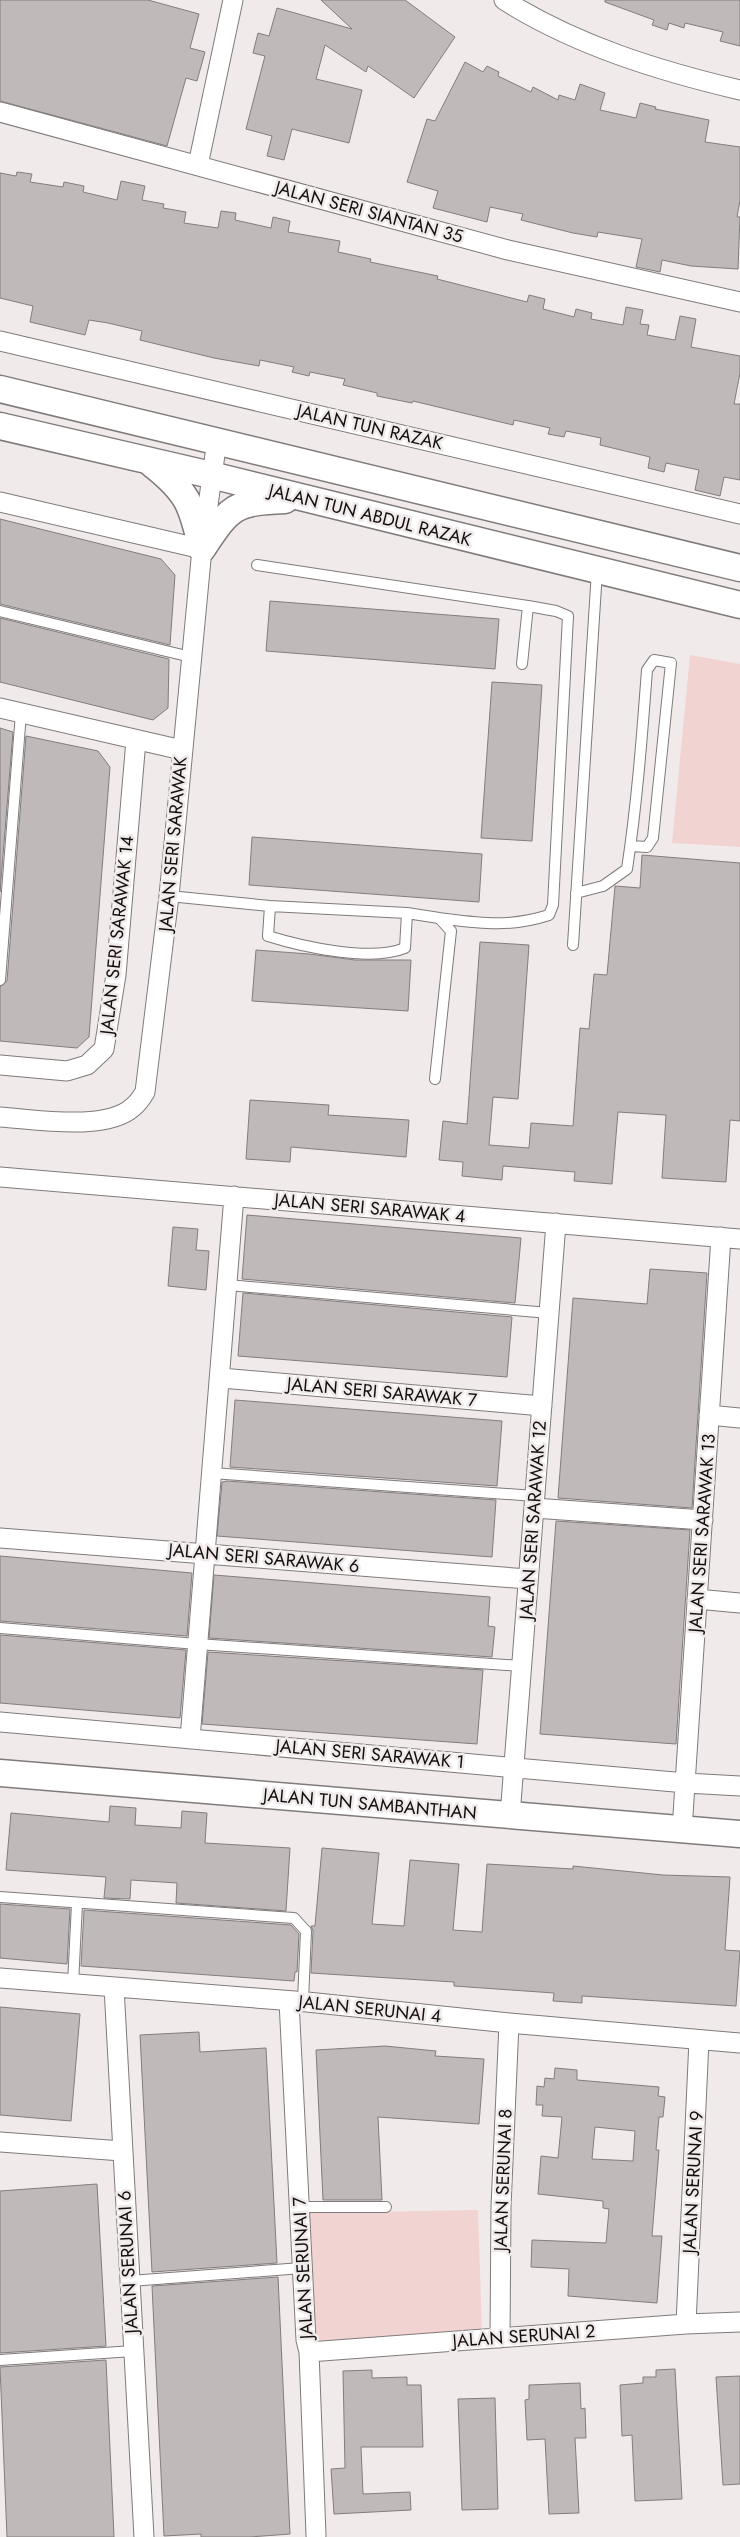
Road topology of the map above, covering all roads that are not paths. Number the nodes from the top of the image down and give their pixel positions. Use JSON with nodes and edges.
{"nodes":[{"id":1,"x":233,"y":0,"type":"edge"},
{"id":2,"x":504,"y":0,"type":"edge"},
{"id":3,"x":740,"y":90,"type":"edge"},
{"id":4,"x":0,"y":112,"type":"edge"},
{"id":5,"x":198,"y":165,"type":"junction"},
{"id":6,"x":740,"y":302,"type":"edge"},
{"id":7,"x":0,"y":341,"type":"edge"},
{"id":8,"x":0,"y":389,"type":"edge"},
{"id":9,"x":0,"y":426,"type":"edge"},
{"id":10,"x":217,"y":440,"type":"junction"},
{"id":11,"x":147,"y":460,"type":"junction"},
{"id":12,"x":211,"y":475,"type":"junction"},
{"id":13,"x":384,"y":483,"type":"junction"},
{"id":14,"x":309,"y":499,"type":"junction"},
{"id":15,"x":0,"y":502,"type":"edge"},
{"id":16,"x":740,"y":514,"type":"edge"},
{"id":17,"x":376,"y":516,"type":"junction"},
{"id":18,"x":202,"y":549,"type":"junction"},
{"id":19,"x":257,"y":565,"type":"dead end"},
{"id":20,"x":740,"y":568,"type":"edge"},
{"id":21,"x":597,"y":572,"type":"junction"},
{"id":22,"x":740,"y":605,"type":"edge"},
{"id":23,"x":528,"y":606,"type":"junction"},
{"id":24,"x":0,"y":612,"type":"edge"},
{"id":25,"x":191,"y":657,"type":"junction"},
{"id":26,"x":522,"y":664,"type":"dead end"},
{"id":27,"x":0,"y":708,"type":"edge"},
{"id":28,"x":21,"y":713,"type":"junction"},
{"id":29,"x":136,"y":740,"type":"junction"},
{"id":30,"x":182,"y":750,"type":"junction"},
{"id":31,"x":631,"y":846,"type":"junction"},
{"id":32,"x":576,"y":893,"type":"junction"},
{"id":33,"x":169,"y":896,"type":"junction"},
{"id":34,"x":270,"y":906,"type":"junction"},
{"id":35,"x":407,"y":913,"type":"junction"},
{"id":36,"x":439,"y":918,"type":"junction"},
{"id":37,"x":573,"y":945,"type":"dead end"},
{"id":38,"x":0,"y":980,"type":"edge"},
{"id":39,"x":0,"y":1065,"type":"edge"},
{"id":40,"x":435,"y":1079,"type":"dead end"},
{"id":41,"x":0,"y":1117,"type":"edge"},
{"id":42,"x":0,"y":1177,"type":"edge"},
{"id":43,"x":234,"y":1196,"type":"junction"},
{"id":44,"x":556,"y":1223,"type":"junction"},
{"id":45,"x":721,"y":1237,"type":"junction"},
{"id":46,"x":740,"y":1239,"type":"edge"},
{"id":47,"x":228,"y":1285,"type":"junction"},
{"id":48,"x":549,"y":1312,"type":"junction"},
{"id":49,"x":221,"y":1378,"type":"junction"},
{"id":50,"x":542,"y":1406,"type":"junction"},
{"id":51,"x":709,"y":1415,"type":"junction"},
{"id":52,"x":740,"y":1418,"type":"edge"},
{"id":53,"x":212,"y":1473,"type":"junction"},
{"id":54,"x":534,"y":1502,"type":"junction"},
{"id":55,"x":702,"y":1520,"type":"junction"},
{"id":56,"x":0,"y":1538,"type":"edge"},
{"id":57,"x":204,"y":1553,"type":"junction"},
{"id":58,"x":528,"y":1579,"type":"junction"},
{"id":59,"x":698,"y":1599,"type":"junction"},
{"id":60,"x":740,"y":1603,"type":"edge"},
{"id":61,"x":0,"y":1628,"type":"edge"},
{"id":62,"x":197,"y":1644,"type":"junction"},
{"id":63,"x":522,"y":1666,"type":"junction"},
{"id":64,"x":0,"y":1722,"type":"edge"},
{"id":65,"x":190,"y":1739,"type":"junction"},
{"id":66,"x":514,"y":1766,"type":"junction"},
{"id":67,"x":0,"y":1773,"type":"edge"},
{"id":68,"x":686,"y":1783,"type":"junction"},
{"id":69,"x":740,"y":1786,"type":"edge"},
{"id":70,"x":510,"y":1816,"type":"junction"},
{"id":71,"x":682,"y":1830,"type":"junction"},
{"id":72,"x":740,"y":1834,"type":"edge"},
{"id":73,"x":0,"y":1897,"type":"edge"},
{"id":74,"x":77,"y":1904,"type":"junction"},
{"id":75,"x":0,"y":1978,"type":"edge"},
{"id":76,"x":73,"y":1984,"type":"junction"},
{"id":77,"x":114,"y":1987,"type":"junction"},
{"id":78,"x":296,"y":2001,"type":"junction"},
{"id":79,"x":509,"y":2023,"type":"junction"},
{"id":80,"x":699,"y":2040,"type":"junction"},
{"id":81,"x":740,"y":2043,"type":"edge"},
{"id":82,"x":0,"y":2142,"type":"edge"},
{"id":83,"x":122,"y":2151,"type":"junction"},
{"id":84,"x":386,"y":2206,"type":"dead end"},
{"id":85,"x":299,"y":2207,"type":"junction"},
{"id":86,"x":302,"y":2268,"type":"junction"},
{"id":87,"x":130,"y":2281,"type":"junction"},
{"id":88,"x":740,"y":2322,"type":"edge"},
{"id":89,"x":686,"y":2324,"type":"junction"},
{"id":90,"x":500,"y":2338,"type":"junction"},
{"id":91,"x":133,"y":2351,"type":"junction"},
{"id":92,"x":308,"y":2352,"type":"junction"},
{"id":93,"x":0,"y":2360,"type":"edge"},
{"id":94,"x":316,"y":2535,"type":"dead end"},
{"id":95,"x":144,"y":2537,"type":"edge"}],
"edges":[{"from":1,"to":5,"type":"street"},
{"from":2,"to":3,"type":"street"},
{"from":4,"to":5,"type":"street","name":"JALAN SERI SIANTAN 35"},
{"from":5,"to":6,"type":"street","name":"JALAN SERI SIANTAN 35"},
{"from":7,"to":16,"type":"street","name":"JALAN TUN RAZAK"},
{"from":8,"to":10,"type":"main road","name":"JALAN TUN ABDUL RAZAK"},
{"from":9,"to":11,"type":"main road","name":"JALAN TUN ABDUL RAZAK"},
{"from":10,"to":12,"type":"street","name":"JALAN SERI SARAWAK"},
{"from":10,"to":13,"type":"main road","name":"JALAN TUN ABDUL RAZAK"},
{"from":11,"to":12,"type":"main road","name":"JALAN TUN ABDUL RAZAK"},
{"from":11,"to":18,"type":"main road"},
{"from":12,"to":14,"type":"main road","name":"JALAN TUN ABDUL RAZAK"},
{"from":12,"to":18,"type":"street","name":"JALAN SERI SARAWAK"},
{"from":13,"to":17,"type":"main road"},
{"from":13,"to":20,"type":"main road","name":"JALAN TUN ABDUL RAZAK"},
{"from":14,"to":17,"type":"main road","name":"JALAN TUN ABDUL RAZAK"},
{"from":14,"to":18,"type":"main road"},
{"from":15,"to":18,"type":"street"},
{"from":17,"to":21,"type":"main road","name":"JALAN TUN ABDUL RAZAK"},
{"from":18,"to":25,"type":"street","name":"JALAN SERI SARAWAK"},
{"from":19,"to":23,"type":"lane"},
{"from":21,"to":22,"type":"main road","name":"JALAN TUN ABDUL RAZAK"},
{"from":21,"to":32,"type":"lane"},
{"from":23,"to":26,"type":"lane"},
{"from":23,"to":36,"type":"lane"},
{"from":24,"to":25,"type":"lane"},
{"from":25,"to":30,"type":"street","name":"JALAN SERI SARAWAK"},
{"from":27,"to":28,"type":"street"},
{"from":28,"to":29,"type":"street"},
{"from":28,"to":38,"type":"lane"},
{"from":29,"to":30,"type":"street"},
{"from":29,"to":39,"type":"street","name":"JALAN SERI SARAWAK 14"},
{"from":30,"to":33,"type":"street","name":"JALAN SERI SARAWAK"},
{"from":31,"to":31,"type":"lane"},
{"from":31,"to":32,"type":"lane"},
{"from":32,"to":37,"type":"lane"},
{"from":33,"to":34,"type":"lane"},
{"from":33,"to":41,"type":"street","name":"JALAN SERI SARAWAK"},
{"from":34,"to":35,"type":"lane"},
{"from":34,"to":35,"type":"lane"},
{"from":35,"to":36,"type":"lane"},
{"from":36,"to":40,"type":"lane"},
{"from":42,"to":43,"type":"street","name":"JALAN SERI SARAWAK 4"},
{"from":43,"to":44,"type":"street","name":"JALAN SERI SARAWAK 4"},
{"from":43,"to":47,"type":"street"},
{"from":44,"to":45,"type":"street","name":"JALAN SERI SARAWAK 4"},
{"from":44,"to":48,"type":"street","name":"JALAN SERI SARAWAK 12"},
{"from":45,"to":46,"type":"street","name":"JALAN SERI SARAWAK 4"},
{"from":45,"to":51,"type":"street","name":"JALAN SERI SARAWAK 13"},
{"from":47,"to":48,"type":"lane"},
{"from":47,"to":49,"type":"street"},
{"from":48,"to":50,"type":"street","name":"JALAN SERI SARAWAK 12"},
{"from":49,"to":50,"type":"street","name":"JALAN SERI SARAWAK 7"},
{"from":49,"to":53,"type":"street"},
{"from":50,"to":54,"type":"street","name":"JALAN SERI SARAWAK 12"},
{"from":51,"to":52,"type":"street"},
{"from":51,"to":55,"type":"street","name":"JALAN SERI SARAWAK 13"},
{"from":53,"to":54,"type":"lane"},
{"from":53,"to":57,"type":"street"},
{"from":54,"to":55,"type":"street"},
{"from":54,"to":58,"type":"street","name":"JALAN SERI SARAWAK 12"},
{"from":55,"to":59,"type":"street","name":"JALAN SERI SARAWAK 13"},
{"from":56,"to":57,"type":"street","name":"JALAN SERI SARAWAK 6"},
{"from":57,"to":58,"type":"street","name":"JALAN SERI SARAWAK 6"},
{"from":57,"to":62,"type":"street"},
{"from":58,"to":63,"type":"street","name":"JALAN SERI SARAWAK 12"},
{"from":59,"to":60,"type":"street"},
{"from":59,"to":68,"type":"street","name":"JALAN SERI SARAWAK 13"},
{"from":61,"to":62,"type":"lane"},
{"from":62,"to":63,"type":"lane"},
{"from":62,"to":65,"type":"street"},
{"from":63,"to":66,"type":"street","name":"JALAN SERI SARAWAK 12"},
{"from":64,"to":65,"type":"street","name":"JALAN SERI SARAWAK 1"},
{"from":65,"to":66,"type":"street","name":"JALAN SERI SARAWAK 1"},
{"from":66,"to":68,"type":"street","name":"JALAN SERI SARAWAK 1"},
{"from":66,"to":70,"type":"street","name":"JALAN SERI SARAWAK 12"},
{"from":67,"to":70,"type":"main road","name":"JALAN TUN SAMBANTHAN"},
{"from":68,"to":69,"type":"street","name":"JALAN SERI SARAWAK 1"},
{"from":68,"to":71,"type":"street","name":"JALAN SERI SARAWAK 13"},
{"from":70,"to":71,"type":"main road","name":"JALAN TUN SAMBANTHAN"},
{"from":71,"to":72,"type":"main road","name":"JALAN TUN SAMBANTHAN"},
{"from":73,"to":74,"type":"lane"},
{"from":74,"to":76,"type":"lane"},
{"from":74,"to":78,"type":"lane"},
{"from":75,"to":76,"type":"street","name":"JALAN SERUNAI 4"},
{"from":76,"to":77,"type":"street","name":"JALAN SERUNAI 4"},
{"from":77,"to":78,"type":"street","name":"JALAN SERUNAI 4"},
{"from":77,"to":83,"type":"street","name":"JALAN SERUNAI 6"},
{"from":78,"to":79,"type":"street","name":"JALAN SERUNAI 4"},
{"from":78,"to":85,"type":"street","name":"JALAN SERUNAI 7"},
{"from":79,"to":80,"type":"street","name":"JALAN SERUNAI 4"},
{"from":79,"to":90,"type":"street","name":"JALAN SERUNAI 8"},
{"from":80,"to":81,"type":"street","name":"JALAN SERUNAI 4"},
{"from":80,"to":89,"type":"street","name":"JALAN SERUNAI 9"},
{"from":82,"to":83,"type":"street"},
{"from":83,"to":87,"type":"street","name":"JALAN SERUNAI 6"},
{"from":84,"to":85,"type":"lane"},
{"from":85,"to":86,"type":"street","name":"JALAN SERUNAI 7"},
{"from":86,"to":87,"type":"lane"},
{"from":86,"to":92,"type":"street","name":"JALAN SERUNAI 7"},
{"from":87,"to":91,"type":"street","name":"JALAN SERUNAI 6"},
{"from":88,"to":89,"type":"street","name":"JALAN SERUNAI 2"},
{"from":89,"to":90,"type":"street","name":"JALAN SERUNAI 2"},
{"from":90,"to":92,"type":"street","name":"JALAN SERUNAI 2"},
{"from":91,"to":93,"type":"lane"},
{"from":91,"to":95,"type":"street","name":"JALAN SERUNAI 6"},
{"from":92,"to":94,"type":"street","name":"JALAN SERUNAI 7"}]}
